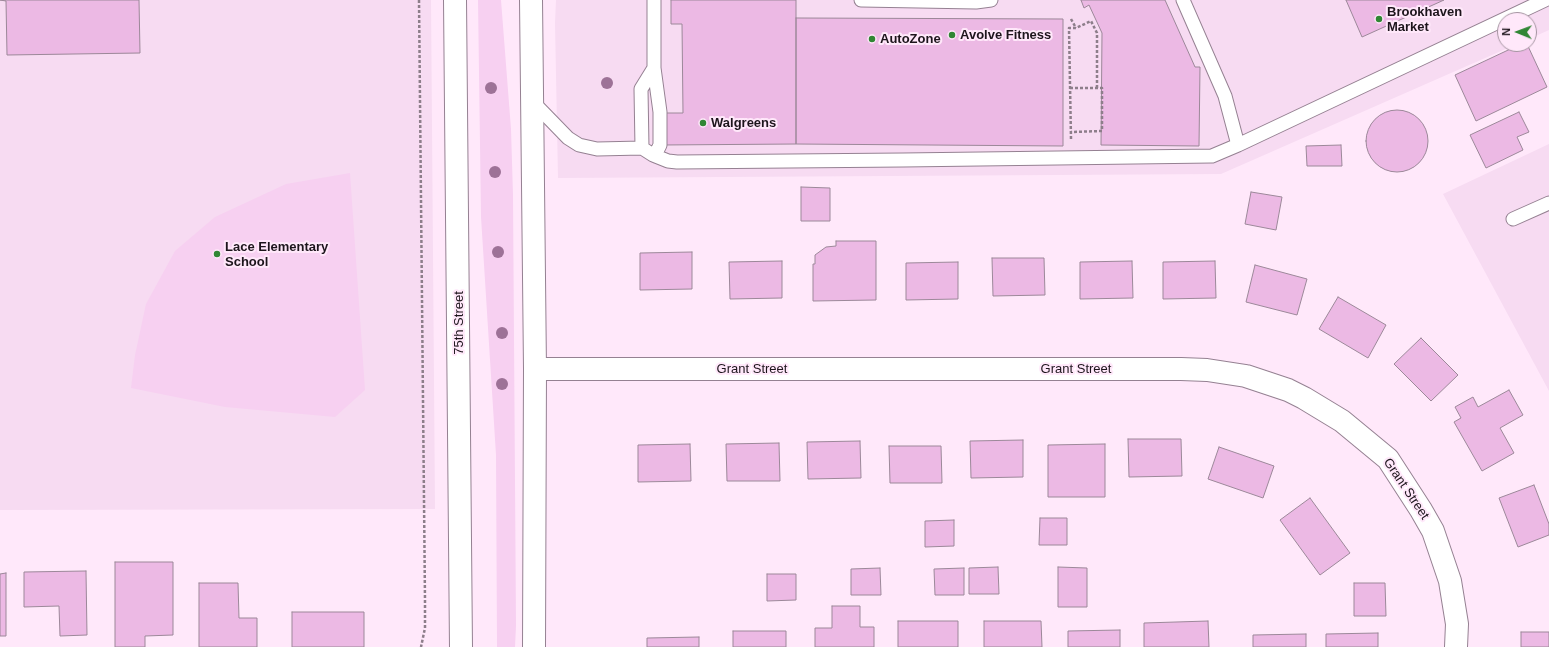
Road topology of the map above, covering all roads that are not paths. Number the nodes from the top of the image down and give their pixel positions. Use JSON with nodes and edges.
{"nodes":[{"id":1,"x":455,"y":0,"type":"edge"},
{"id":2,"x":531,"y":0,"type":"edge"},
{"id":3,"x":654,"y":0,"type":"edge"},
{"id":4,"x":861,"y":0,"type":"edge"},
{"id":5,"x":991,"y":0,"type":"edge"},
{"id":6,"x":1183,"y":0,"type":"edge"},
{"id":7,"x":1545,"y":0,"type":"edge"},
{"id":8,"x":654,"y":68,"type":"junction"},
{"id":9,"x":532,"y":101,"type":"junction"},
{"id":10,"x":1238,"y":145,"type":"junction"},
{"id":11,"x":647,"y":151,"type":"junction"},
{"id":12,"x":1549,"y":202,"type":"edge"},
{"id":13,"x":1513,"y":219,"type":"dead end"},
{"id":14,"x":535,"y":369,"type":"junction"},
{"id":15,"x":460,"y":647,"type":"edge"},
{"id":16,"x":534,"y":647,"type":"edge"},
{"id":17,"x":1456,"y":647,"type":"edge"}],
"edges":[{"from":1,"to":15,"type":"main road","name":"75th Street"},
{"from":2,"to":9,"type":"main road"},
{"from":3,"to":8,"type":"lane"},
{"from":4,"to":5,"type":"lane"},
{"from":6,"to":10,"type":"lane"},
{"from":7,"to":10,"type":"lane"},
{"from":8,"to":11,"type":"lane"},
{"from":8,"to":11,"type":"lane"},
{"from":9,"to":11,"type":"lane"},
{"from":9,"to":14,"type":"main road"},
{"from":10,"to":11,"type":"lane"},
{"from":12,"to":13,"type":"lane"},
{"from":14,"to":16,"type":"main road"},
{"from":14,"to":17,"type":"main road","name":"Grant Street"}]}
